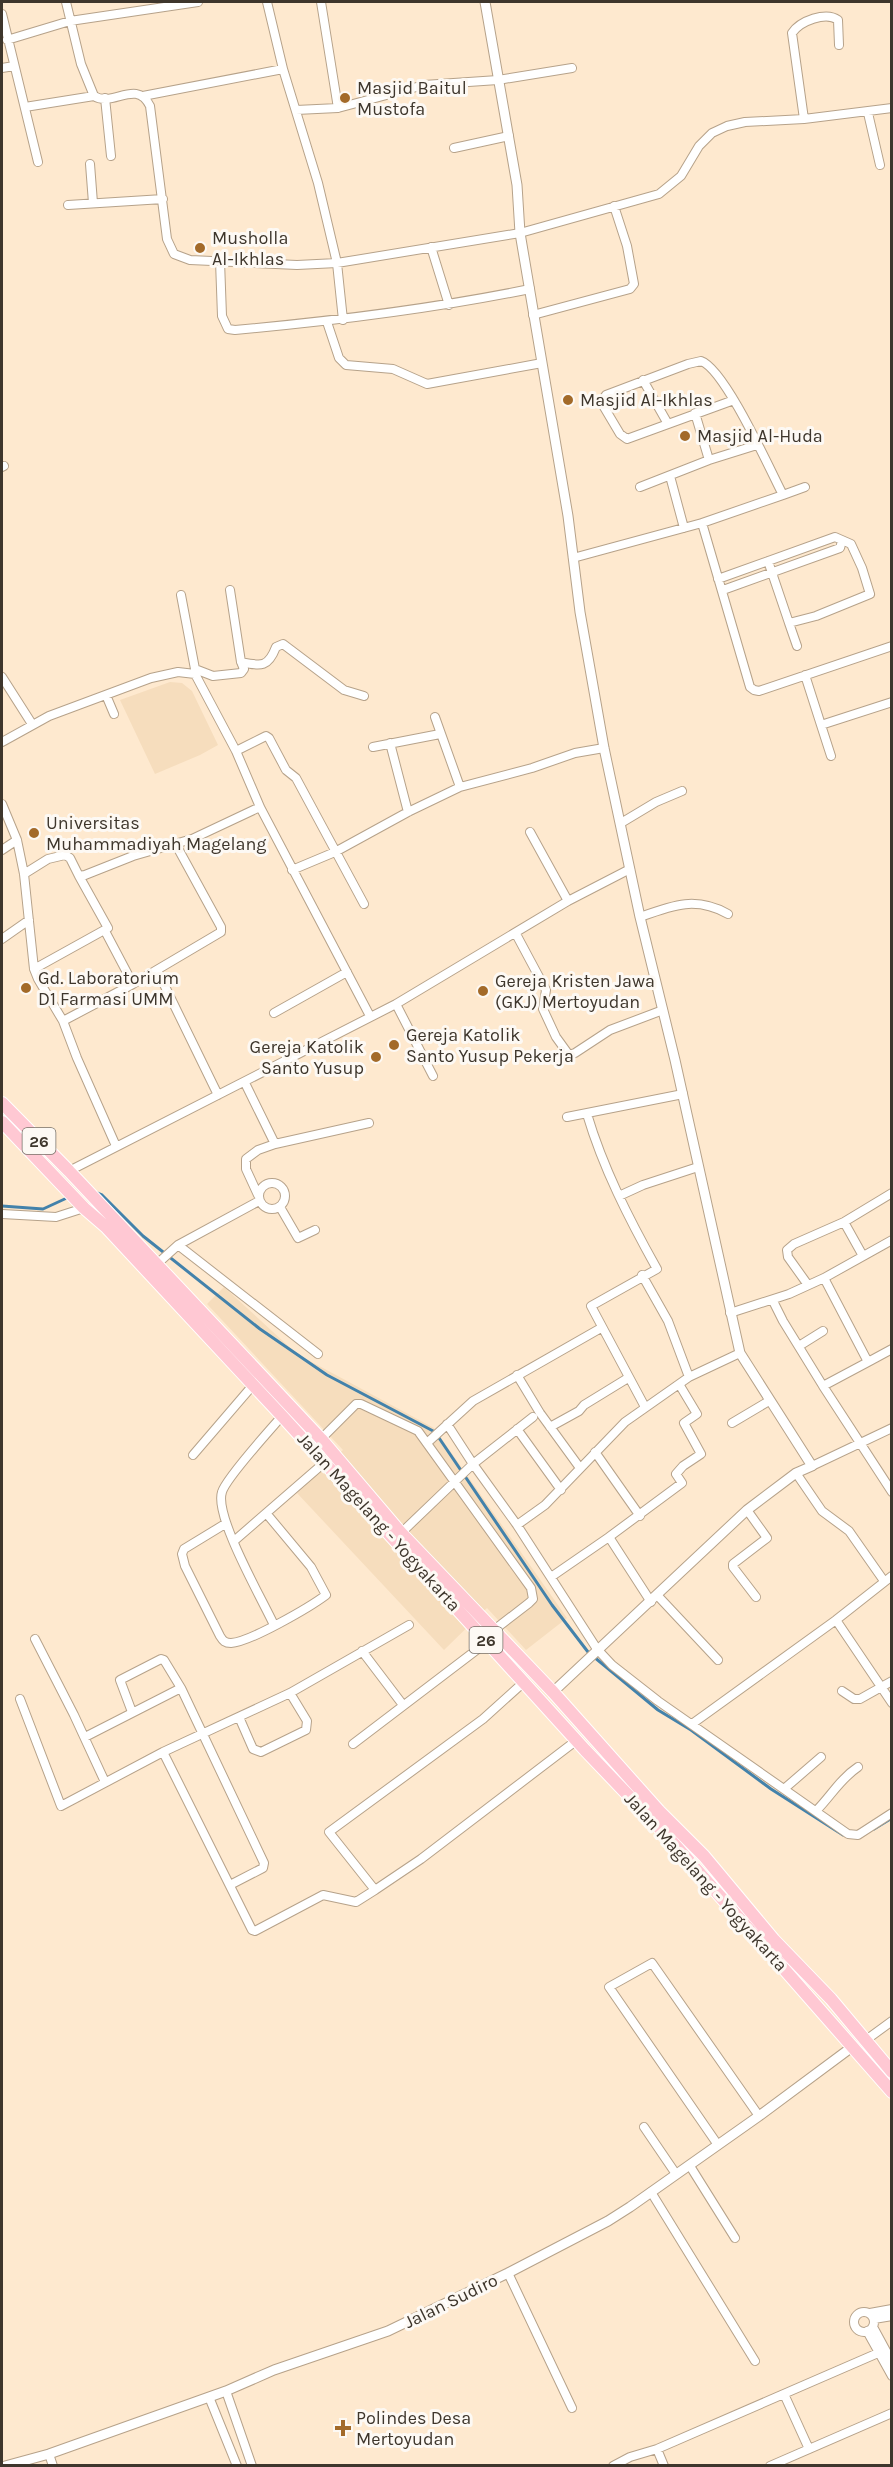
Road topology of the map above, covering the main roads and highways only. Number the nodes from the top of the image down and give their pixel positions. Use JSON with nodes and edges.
{"nodes":[{"id":1,"x":2,"y":1103,"type":"edge"},
{"id":2,"x":2,"y":1122,"type":"edge"},
{"id":3,"x":174,"y":1291,"type":"junction"},
{"id":4,"x":891,"y":2072,"type":"edge"},
{"id":5,"x":891,"y":2092,"type":"edge"}],
"edges":[{"from":1,"to":3,"type":"highway","name":"Jalan Magelang - Yogyakarta","number":"26"},
{"from":2,"to":3,"type":"highway","name":"Jalan Magelang - Yogyakarta","number":"26"},
{"from":3,"to":4,"type":"highway","name":"Jalan Magelang - Yogyakarta","number":"26"},
{"from":3,"to":5,"type":"highway","name":"Jalan Magelang - Yogyakarta","number":"26"}]}
